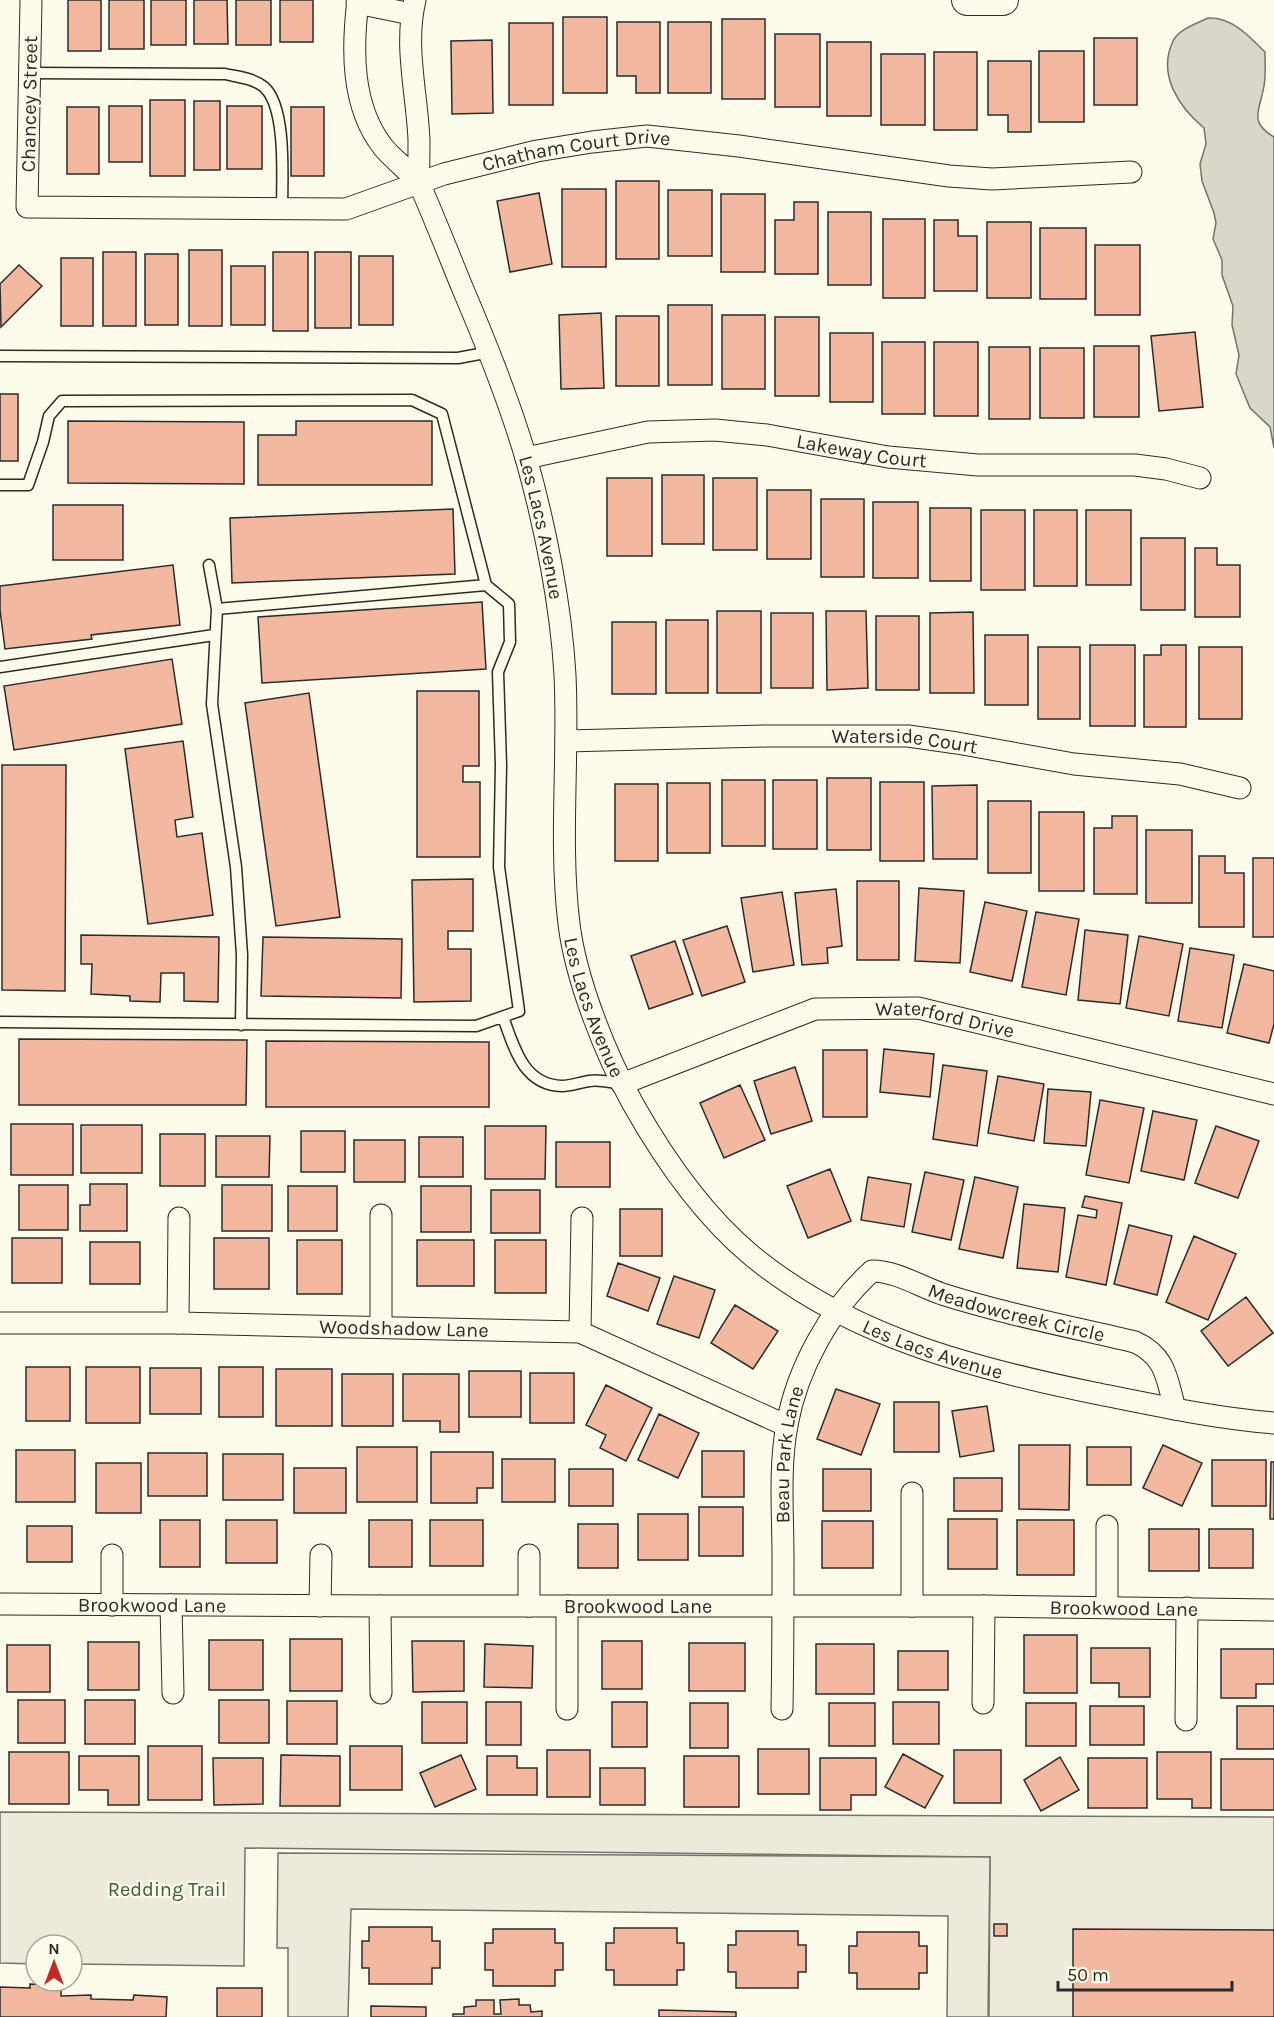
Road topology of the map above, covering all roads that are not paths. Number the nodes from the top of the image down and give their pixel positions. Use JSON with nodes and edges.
{"nodes":[{"id":1,"x":31,"y":0,"type":"edge"},
{"id":2,"x":968,"y":0,"type":"edge"},
{"id":3,"x":1003,"y":0,"type":"edge"},
{"id":4,"x":358,"y":1,"type":"edge"},
{"id":5,"x":413,"y":7,"type":"edge"},
{"id":6,"x":29,"y":73,"type":"junction"},
{"id":7,"x":1131,"y":172,"type":"dead end"},
{"id":8,"x":418,"y":182,"type":"junction"},
{"id":9,"x":27,"y":207,"type":"joint"},
{"id":10,"x":282,"y":209,"type":"junction"},
{"id":11,"x":490,"y":352,"type":"junction"},
{"id":12,"x":0,"y":356,"type":"edge"},
{"id":13,"x":526,"y":458,"type":"junction"},
{"id":14,"x":1200,"y":478,"type":"dead end"},
{"id":15,"x":0,"y":485,"type":"edge"},
{"id":16,"x":209,"y":565,"type":"dead end"},
{"id":17,"x":486,"y":585,"type":"junction"},
{"id":18,"x":217,"y":609,"type":"junction"},
{"id":19,"x":214,"y":635,"type":"junction"},
{"id":20,"x":0,"y":667,"type":"edge"},
{"id":21,"x":566,"y":741,"type":"junction"},
{"id":22,"x":1240,"y":788,"type":"dead end"},
{"id":23,"x":503,"y":1017,"type":"junction"},
{"id":24,"x":0,"y":1022,"type":"edge"},
{"id":25,"x":241,"y":1024,"type":"junction"},
{"id":26,"x":622,"y":1084,"type":"junction"},
{"id":27,"x":1274,"y":1094,"type":"edge"},
{"id":28,"x":381,"y":1215,"type":"dead end"},
{"id":29,"x":179,"y":1218,"type":"dead end"},
{"id":30,"x":582,"y":1218,"type":"dead end"},
{"id":31,"x":837,"y":1312,"type":"junction"},
{"id":32,"x":0,"y":1323,"type":"edge"},
{"id":33,"x":178,"y":1323,"type":"junction"},
{"id":34,"x":381,"y":1327,"type":"junction"},
{"id":35,"x":580,"y":1332,"type":"junction"},
{"id":36,"x":1175,"y":1409,"type":"junction"},
{"id":37,"x":1274,"y":1423,"type":"edge"},
{"id":38,"x":787,"y":1426,"type":"junction"},
{"id":39,"x":912,"y":1493,"type":"dead end"},
{"id":40,"x":1107,"y":1526,"type":"dead end"},
{"id":41,"x":112,"y":1554,"type":"dead end"},
{"id":42,"x":321,"y":1554,"type":"dead end"},
{"id":43,"x":529,"y":1554,"type":"dead end"},
{"id":44,"x":0,"y":1604,"type":"edge"},
{"id":45,"x":112,"y":1605,"type":"junction"},
{"id":46,"x":171,"y":1605,"type":"junction"},
{"id":47,"x":320,"y":1606,"type":"junction"},
{"id":48,"x":380,"y":1606,"type":"junction"},
{"id":49,"x":529,"y":1606,"type":"junction"},
{"id":50,"x":567,"y":1606,"type":"junction"},
{"id":51,"x":912,"y":1606,"type":"junction"},
{"id":52,"x":984,"y":1606,"type":"junction"},
{"id":53,"x":783,"y":1607,"type":"junction"},
{"id":54,"x":1107,"y":1607,"type":"junction"},
{"id":55,"x":1187,"y":1608,"type":"junction"},
{"id":56,"x":1274,"y":1610,"type":"edge"},
{"id":57,"x":173,"y":1693,"type":"dead end"},
{"id":58,"x":381,"y":1693,"type":"dead end"},
{"id":59,"x":983,"y":1703,"type":"dead end"},
{"id":60,"x":567,"y":1709,"type":"dead end"},
{"id":61,"x":782,"y":1709,"type":"dead end"},
{"id":62,"x":1186,"y":1720,"type":"dead end"}],
"edges":[{"from":1,"to":6,"type":"street","name":"Chancey Street"},
{"from":2,"to":3,"type":"street"},
{"from":4,"to":5,"type":"street"},
{"from":4,"to":8,"type":"street","name":"Les Lacs Avenue"},
{"from":5,"to":8,"type":"street","name":"Les Lacs Avenue"},
{"from":6,"to":9,"type":"street","name":"Chancey Street"},
{"from":6,"to":10,"type":"lane"},
{"from":7,"to":8,"type":"street","name":"Chatham Court Drive"},
{"from":8,"to":10,"type":"street","name":"Chatham Court Drive"},
{"from":8,"to":11,"type":"street","name":"Les Lacs Avenue"},
{"from":9,"to":10,"type":"street","name":"Chatham Court Drive"},
{"from":11,"to":12,"type":"lane"},
{"from":11,"to":13,"type":"street","name":"Les Lacs Avenue"},
{"from":13,"to":14,"type":"street","name":"Lakeway Court"},
{"from":13,"to":21,"type":"street","name":"Les Lacs Avenue"},
{"from":15,"to":17,"type":"lane"},
{"from":16,"to":18,"type":"lane"},
{"from":17,"to":18,"type":"lane"},
{"from":17,"to":23,"type":"lane"},
{"from":18,"to":19,"type":"lane"},
{"from":19,"to":20,"type":"lane"},
{"from":19,"to":25,"type":"lane"},
{"from":21,"to":22,"type":"street","name":"Waterside Court"},
{"from":21,"to":26,"type":"street","name":"Les Lacs Avenue"},
{"from":23,"to":25,"type":"lane"},
{"from":23,"to":26,"type":"lane"},
{"from":24,"to":25,"type":"lane"},
{"from":26,"to":27,"type":"street","name":"Waterford Drive"},
{"from":26,"to":31,"type":"street","name":"Les Lacs Avenue"},
{"from":28,"to":34,"type":"street"},
{"from":29,"to":33,"type":"street"},
{"from":30,"to":35,"type":"street"},
{"from":31,"to":36,"type":"street","name":"Les Lacs Avenue"},
{"from":31,"to":36,"type":"street","name":"Meadowcreek Circle"},
{"from":31,"to":38,"type":"street","name":"Beau Park Lane"},
{"from":32,"to":33,"type":"street","name":"Woodshadow Lane"},
{"from":33,"to":34,"type":"street","name":"Woodshadow Lane"},
{"from":34,"to":35,"type":"street","name":"Woodshadow Lane"},
{"from":35,"to":38,"type":"street","name":"Woodshadow Lane"},
{"from":36,"to":37,"type":"street","name":"Les Lacs Avenue"},
{"from":38,"to":53,"type":"street","name":"Beau Park Lane"},
{"from":39,"to":51,"type":"street"},
{"from":40,"to":54,"type":"street"},
{"from":41,"to":45,"type":"street"},
{"from":42,"to":47,"type":"street"},
{"from":43,"to":49,"type":"street"},
{"from":44,"to":45,"type":"street","name":"Brookwood Lane"},
{"from":45,"to":46,"type":"street","name":"Brookwood Lane"},
{"from":46,"to":47,"type":"street","name":"Brookwood Lane"},
{"from":46,"to":57,"type":"street"},
{"from":47,"to":48,"type":"street","name":"Brookwood Lane"},
{"from":48,"to":49,"type":"street","name":"Brookwood Lane"},
{"from":48,"to":58,"type":"street"},
{"from":49,"to":50,"type":"street","name":"Brookwood Lane"},
{"from":50,"to":53,"type":"street","name":"Brookwood Lane"},
{"from":50,"to":60,"type":"street"},
{"from":51,"to":52,"type":"street","name":"Brookwood Lane"},
{"from":51,"to":53,"type":"street","name":"Brookwood Lane"},
{"from":52,"to":54,"type":"street","name":"Brookwood Lane"},
{"from":52,"to":59,"type":"street"},
{"from":53,"to":61,"type":"street","name":"Beau Park Lane"},
{"from":54,"to":55,"type":"street","name":"Brookwood Lane"},
{"from":55,"to":56,"type":"street","name":"Brookwood Lane"},
{"from":55,"to":62,"type":"street"}]}
